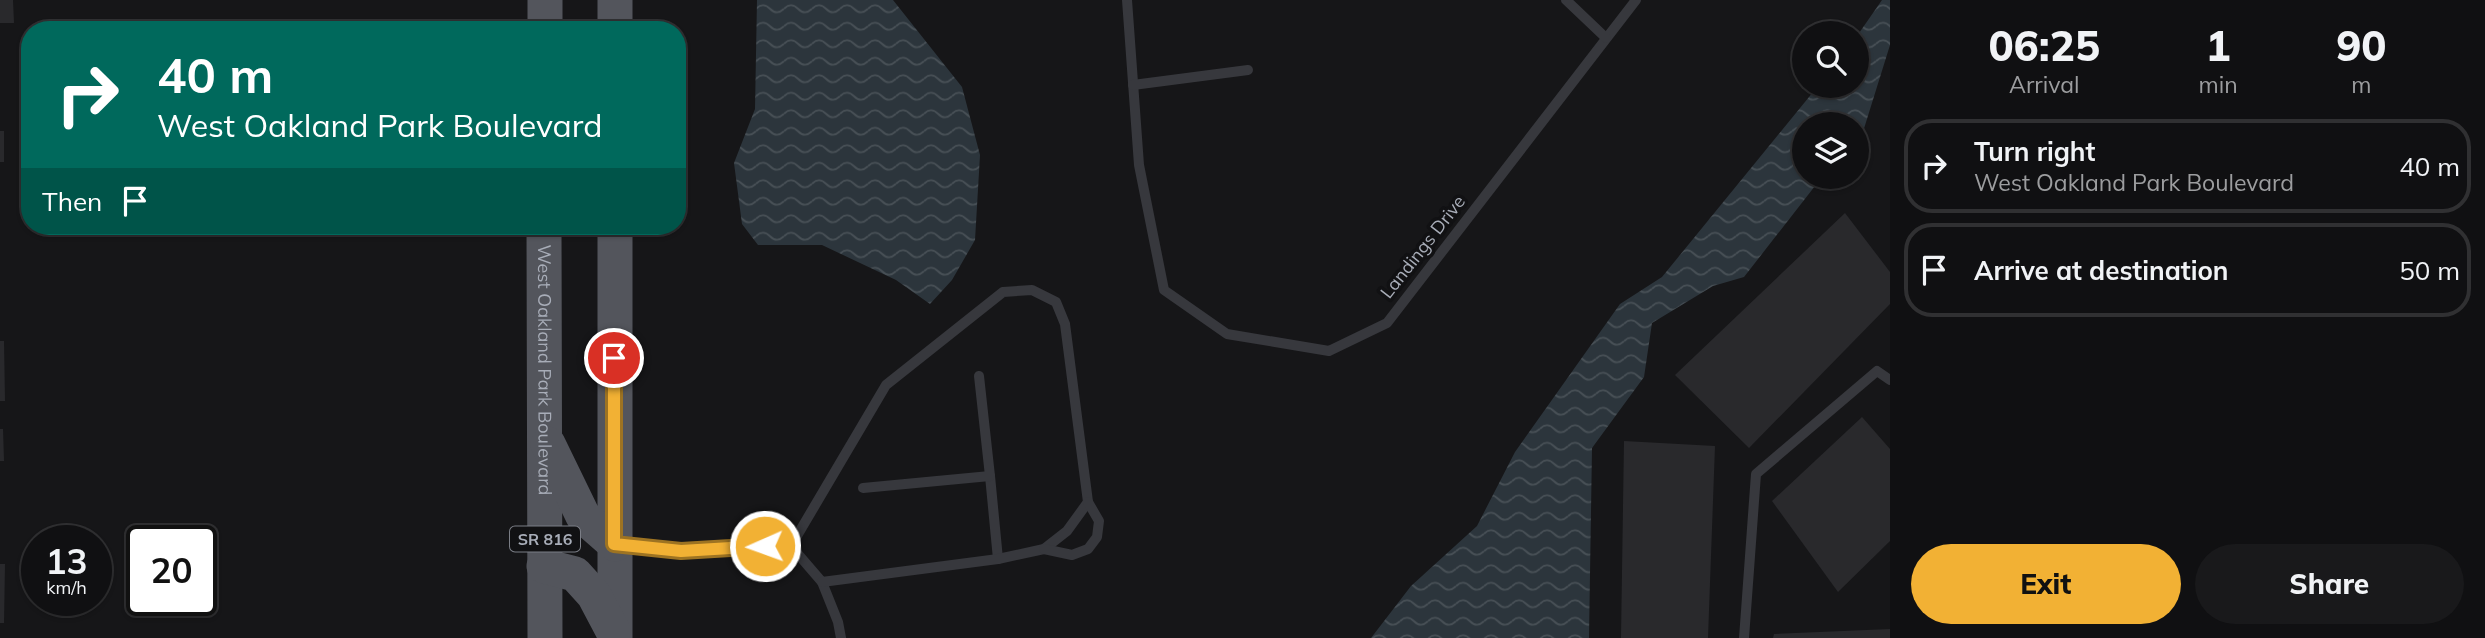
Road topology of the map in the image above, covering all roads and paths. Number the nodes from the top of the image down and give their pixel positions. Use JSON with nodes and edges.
{"nodes":[{"id":1,"x":545,"y":0,"type":"edge"},
{"id":2,"x":614,"y":0,"type":"edge"},
{"id":3,"x":1127,"y":0,"type":"edge"},
{"id":4,"x":1566,"y":0,"type":"edge"},
{"id":5,"x":1636,"y":0,"type":"edge"},
{"id":6,"x":545,"y":21,"type":"edge"},
{"id":7,"x":614,"y":21,"type":"edge"},
{"id":8,"x":1606,"y":38,"type":"junction"},
{"id":9,"x":1248,"y":70,"type":"dead end"},
{"id":10,"x":1133,"y":85,"type":"junction"},
{"id":11,"x":544,"y":235,"type":"edge"},
{"id":12,"x":614,"y":235,"type":"edge"},
{"id":13,"x":979,"y":376,"type":"dead end"},
{"id":14,"x":1890,"y":380,"type":"edge"},
{"id":15,"x":546,"y":441,"type":"junction"},
{"id":16,"x":990,"y":476,"type":"junction"},
{"id":17,"x":863,"y":488,"type":"dead end"},
{"id":18,"x":1088,"y":502,"type":"junction"},
{"id":19,"x":614,"y":544,"type":"junction"},
{"id":20,"x":791,"y":546,"type":"junction"},
{"id":21,"x":1044,"y":549,"type":"junction"},
{"id":22,"x":998,"y":559,"type":"junction"},
{"id":23,"x":544,"y":566,"type":"junction"},
{"id":24,"x":822,"y":582,"type":"junction"},
{"id":25,"x":615,"y":636,"type":"edge"},
{"id":26,"x":545,"y":638,"type":"edge"},
{"id":27,"x":841,"y":638,"type":"edge"},
{"id":28,"x":1744,"y":638,"type":"edge"}],
"edges":[{"from":1,"to":6,"type":"main road"},
{"from":2,"to":7,"type":"main road"},
{"from":3,"to":10,"type":"lane","name":"Landings Drive"},
{"from":4,"to":8,"type":"lane"},
{"from":5,"to":8,"type":"lane","name":"Landings Drive"},
{"from":8,"to":10,"type":"lane","name":"Landings Drive"},
{"from":9,"to":10,"type":"lane"},
{"from":11,"to":15,"type":"main road","name":"West Oakland Park Boulevard","number":"SR 816"},
{"from":12,"to":19,"type":"main road"},
{"from":13,"to":16,"type":"lane"},
{"from":14,"to":28,"type":"lane"},
{"from":15,"to":19,"type":"main road"},
{"from":15,"to":23,"type":"main road","name":"West Oakland Park Boulevard","number":"SR 816"},
{"from":16,"to":17,"type":"lane"},
{"from":16,"to":22,"type":"lane"},
{"from":18,"to":20,"type":"lane"},
{"from":18,"to":21,"type":"lane"},
{"from":18,"to":21,"type":"lane"},
{"from":19,"to":20,"type":"lane"},
{"from":19,"to":25,"type":"main road"},
{"from":20,"to":24,"type":"lane"},
{"from":21,"to":22,"type":"lane"},
{"from":22,"to":24,"type":"lane"},
{"from":23,"to":25,"type":"main road"},
{"from":23,"to":26,"type":"main road","name":"West Oakland Park Boulevard","number":"SR 816"},
{"from":24,"to":27,"type":"lane"}]}
